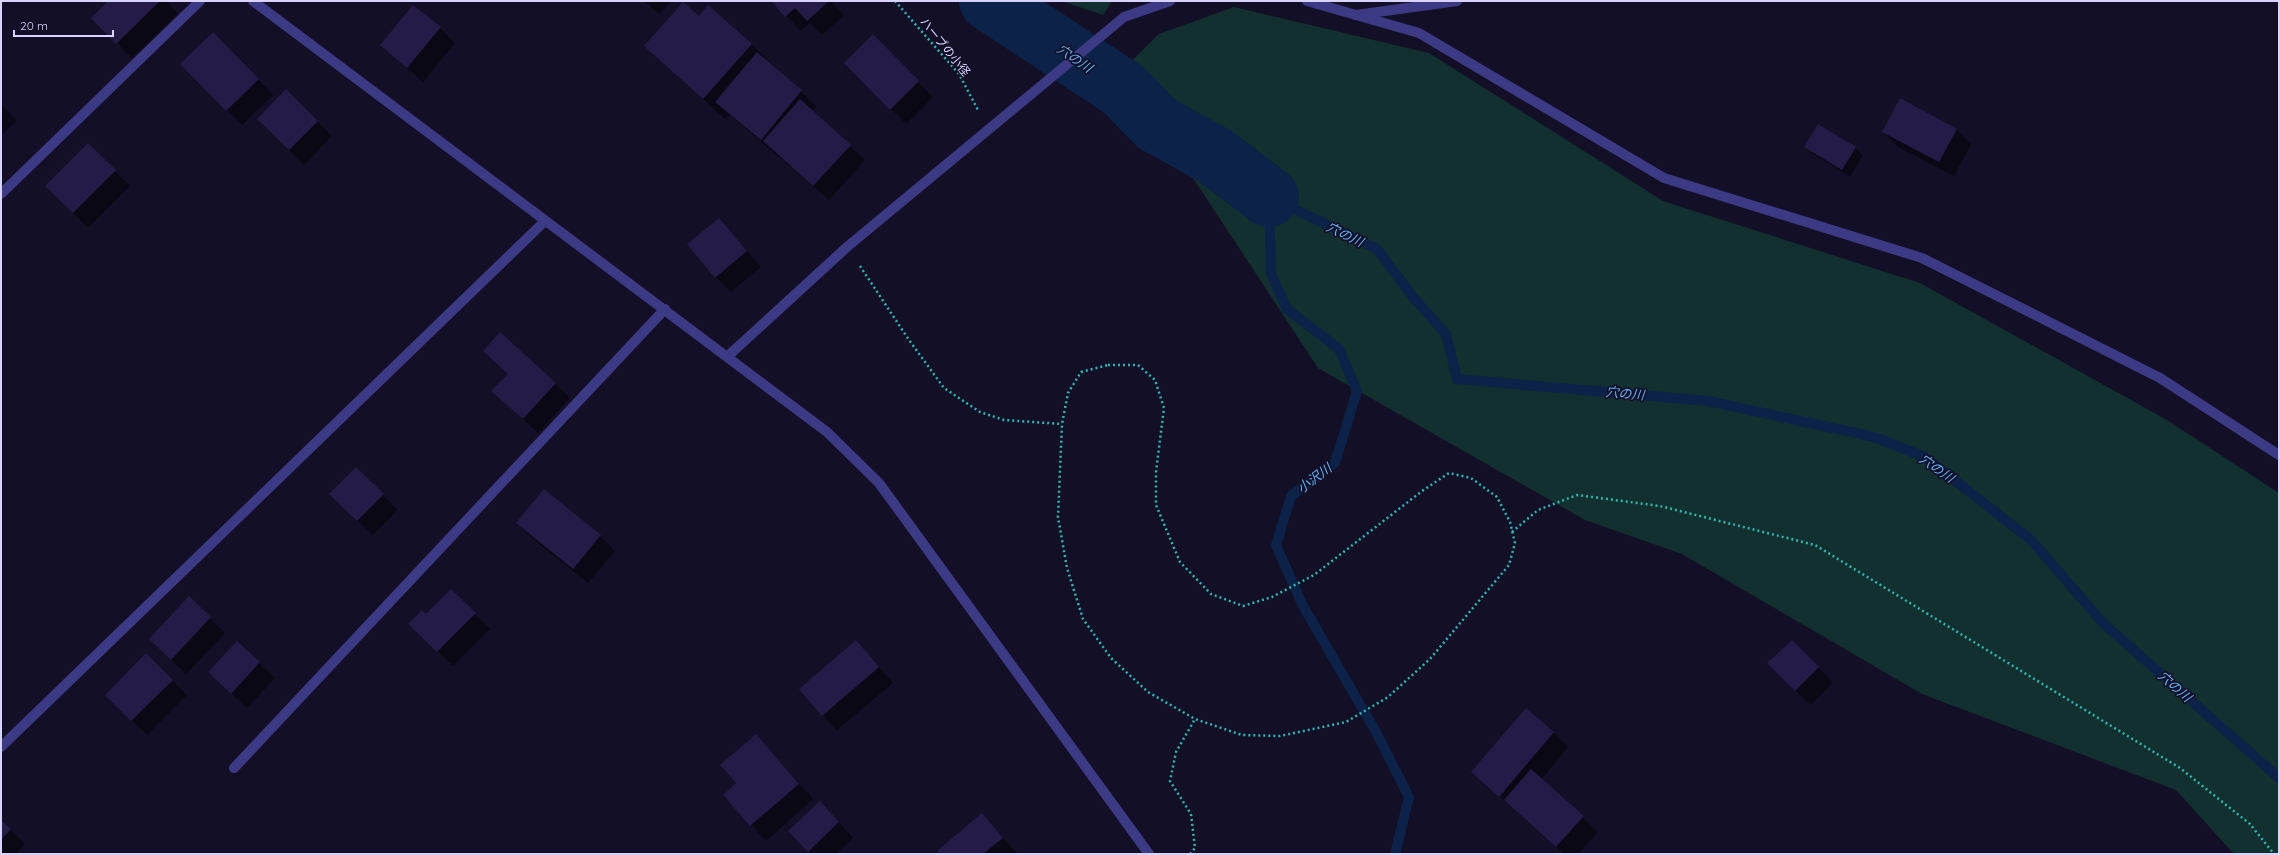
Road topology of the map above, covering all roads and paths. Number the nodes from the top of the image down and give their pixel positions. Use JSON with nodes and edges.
{"nodes":[{"id":1,"x":200,"y":1,"type":"edge"},
{"id":2,"x":254,"y":1,"type":"edge"},
{"id":3,"x":895,"y":1,"type":"edge"},
{"id":4,"x":1170,"y":1,"type":"edge"},
{"id":5,"x":1307,"y":1,"type":"edge"},
{"id":6,"x":1457,"y":1,"type":"edge"},
{"id":7,"x":1356,"y":15,"type":"junction"},
{"id":8,"x":989,"y":130,"type":"junction"},
{"id":9,"x":1,"y":194,"type":"edge"},
{"id":10,"x":545,"y":221,"type":"junction"},
{"id":11,"x":847,"y":247,"type":"junction"},
{"id":12,"x":665,"y":309,"type":"junction"},
{"id":13,"x":728,"y":356,"type":"junction"},
{"id":14,"x":1062,"y":424,"type":"junction"},
{"id":15,"x":2279,"y":455,"type":"edge"},
{"id":16,"x":1512,"y":532,"type":"junction"},
{"id":17,"x":1195,"y":719,"type":"junction"},
{"id":18,"x":1,"y":747,"type":"edge"},
{"id":19,"x":234,"y":768,"type":"dead end"},
{"id":20,"x":1149,"y":854,"type":"edge"},
{"id":21,"x":1190,"y":854,"type":"edge"},
{"id":22,"x":2274,"y":854,"type":"edge"}],
"edges":[{"from":1,"to":9,"type":"street"},
{"from":2,"to":10,"type":"street"},
{"from":3,"to":8,"type":"path","name":"ハーブの小径"},
{"from":4,"to":8,"type":"street"},
{"from":5,"to":7,"type":"street"},
{"from":6,"to":7,"type":"street"},
{"from":7,"to":15,"type":"street"},
{"from":8,"to":11,"type":"street"},
{"from":10,"to":12,"type":"street"},
{"from":10,"to":18,"type":"street"},
{"from":11,"to":13,"type":"street"},
{"from":11,"to":14,"type":"path"},
{"from":12,"to":13,"type":"street"},
{"from":12,"to":19,"type":"street"},
{"from":13,"to":20,"type":"street"},
{"from":14,"to":16,"type":"path"},
{"from":14,"to":17,"type":"path"},
{"from":16,"to":17,"type":"path"},
{"from":16,"to":22,"type":"path"},
{"from":17,"to":21,"type":"path"}]}
